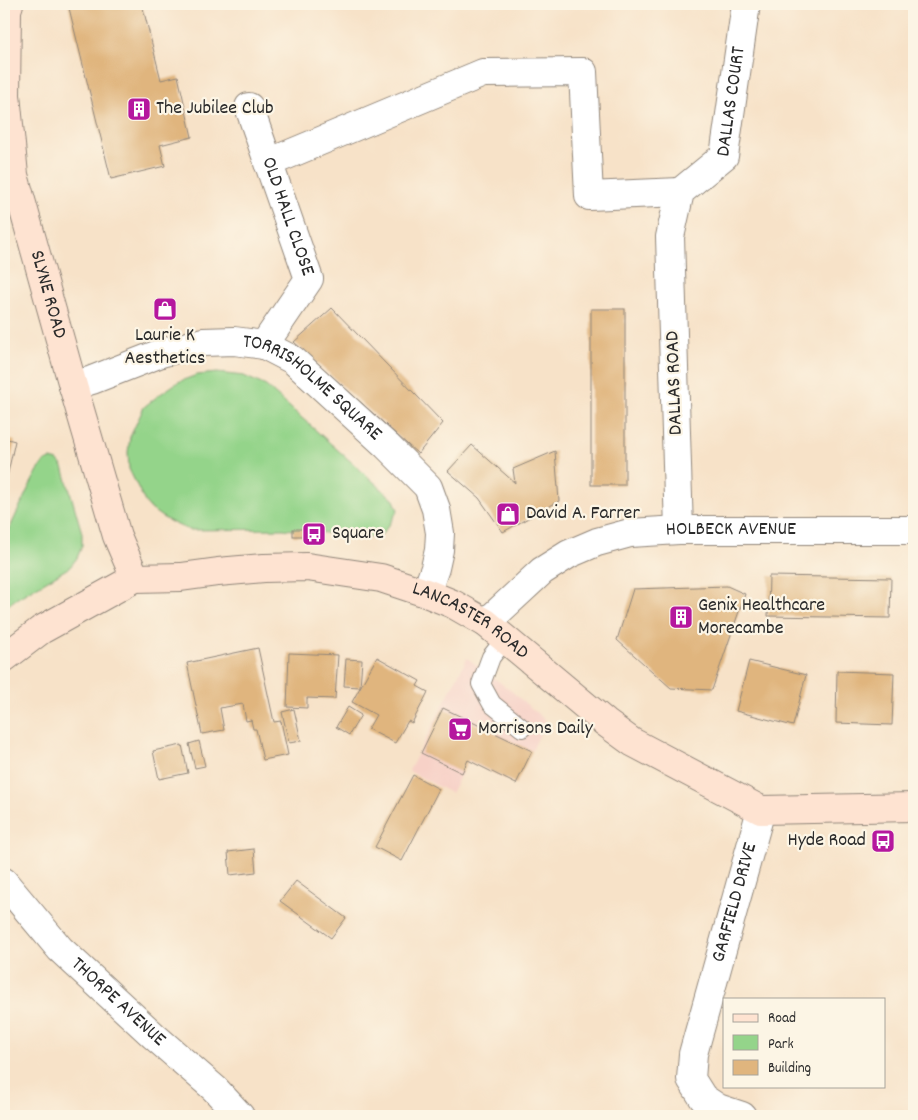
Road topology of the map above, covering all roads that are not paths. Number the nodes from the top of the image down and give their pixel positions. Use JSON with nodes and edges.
{"nodes":[{"id":1,"x":746,"y":4,"type":"edge"},
{"id":2,"x":7,"y":9,"type":"edge"},
{"id":3,"x":249,"y":107,"type":"dead end"},
{"id":4,"x":268,"y":163,"type":"junction"},
{"id":5,"x":680,"y":192,"type":"junction"},
{"id":6,"x":264,"y":345,"type":"junction"},
{"id":7,"x":73,"y":386,"type":"junction"},
{"id":8,"x":679,"y":530,"type":"junction"},
{"id":9,"x":914,"y":530,"type":"edge"},
{"id":10,"x":135,"y":578,"type":"junction"},
{"id":11,"x":426,"y":593,"type":"junction"},
{"id":12,"x":495,"y":631,"type":"junction"},
{"id":13,"x":4,"y":658,"type":"edge"},
{"id":14,"x":522,"y":728,"type":"dead end"},
{"id":15,"x":914,"y":807,"type":"edge"},
{"id":16,"x":761,"y":810,"type":"junction"},
{"id":17,"x":4,"y":882,"type":"edge"},
{"id":18,"x":240,"y":1116,"type":"edge"},
{"id":19,"x":742,"y":1116,"type":"edge"}],
"edges":[{"from":1,"to":5,"type":"street","name":"DALLAS COURT"},
{"from":2,"to":7,"type":"main road","name":"SLYNE ROAD"},
{"from":3,"to":4,"type":"street","name":"OLD HALL CLOSE"},
{"from":4,"to":5,"type":"street"},
{"from":4,"to":6,"type":"street","name":"OLD HALL CLOSE"},
{"from":5,"to":8,"type":"street","name":"DALLAS ROAD"},
{"from":6,"to":7,"type":"street","name":"TORRISHOLME SQUARE"},
{"from":6,"to":11,"type":"street","name":"TORRISHOLME SQUARE"},
{"from":7,"to":10,"type":"main road","name":"SLYNE ROAD"},
{"from":8,"to":9,"type":"street","name":"HOLBECK AVENUE"},
{"from":8,"to":12,"type":"street","name":"HOLBECK AVENUE"},
{"from":10,"to":11,"type":"main road","name":"LANCASTER ROAD"},
{"from":10,"to":13,"type":"main road","name":"LANCASTER ROAD"},
{"from":11,"to":12,"type":"main road","name":"LANCASTER ROAD"},
{"from":12,"to":14,"type":"lane"},
{"from":12,"to":16,"type":"main road","name":"LANCASTER ROAD"},
{"from":15,"to":16,"type":"main road","name":"LANCASTER ROAD"},
{"from":16,"to":19,"type":"street","name":"GARFIELD DRIVE"},
{"from":17,"to":18,"type":"street","name":"THORPE AVENUE"}]}
